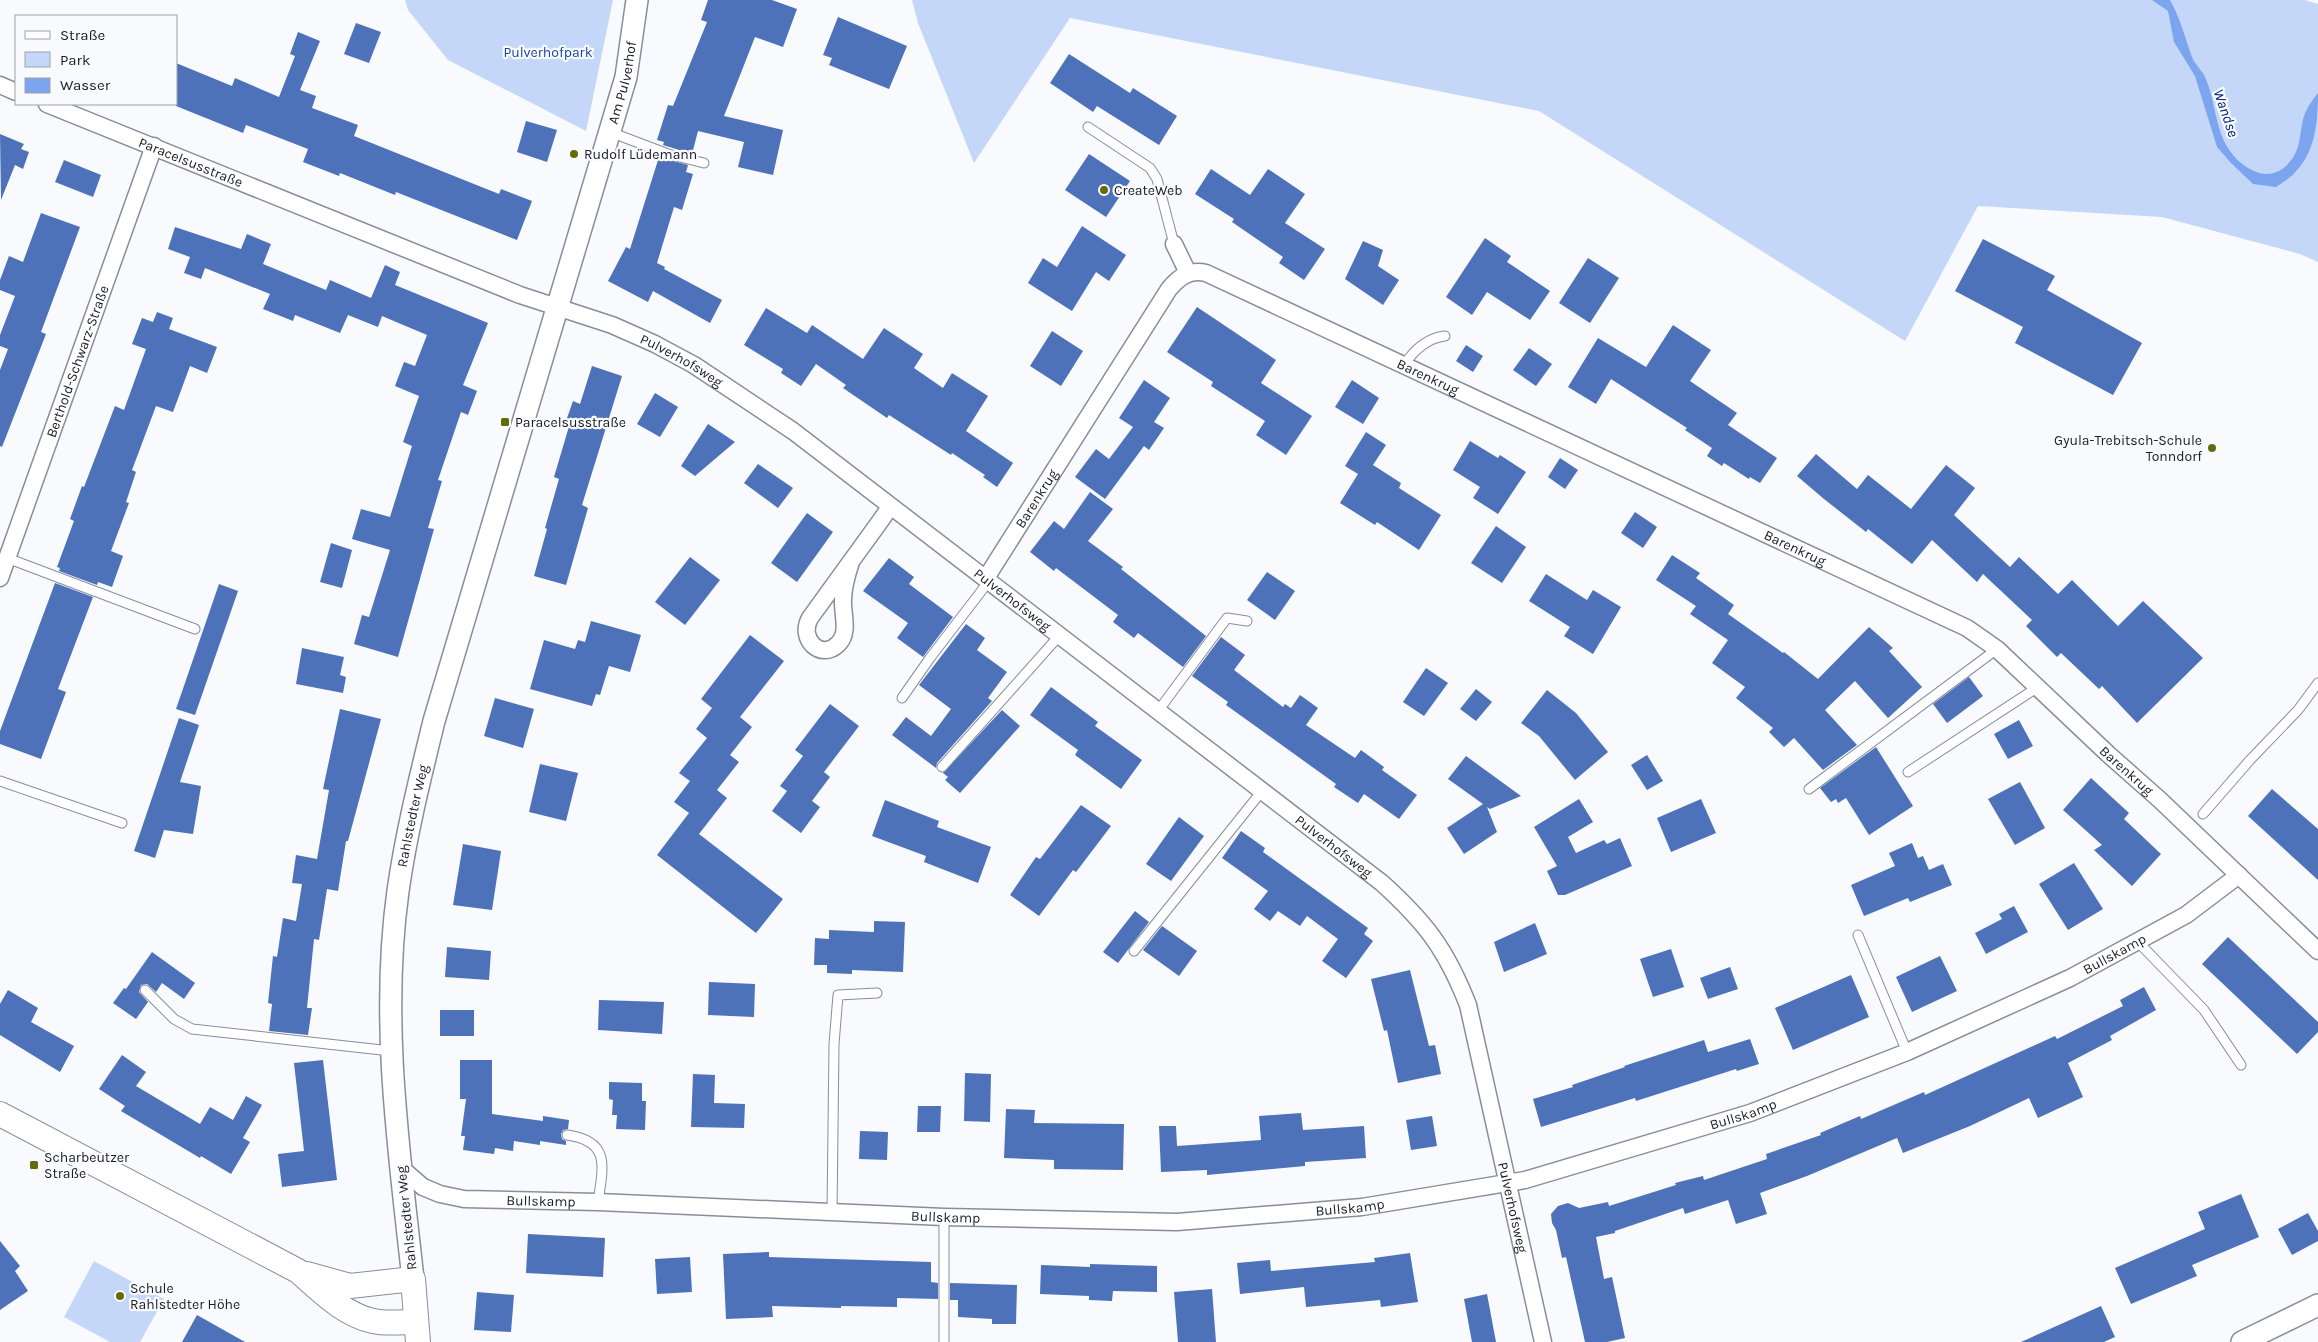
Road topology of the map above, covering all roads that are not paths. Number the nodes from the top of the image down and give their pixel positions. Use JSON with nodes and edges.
{"nodes":[{"id":1,"x":637,"y":0,"type":"edge"},
{"id":2,"x":0,"y":86,"type":"edge"},
{"id":3,"x":15,"y":92,"type":"edge"},
{"id":4,"x":50,"y":105,"type":"edge"},
{"id":5,"x":1088,"y":127,"type":"dead end"},
{"id":6,"x":610,"y":132,"type":"junction"},
{"id":7,"x":154,"y":146,"type":"junction"},
{"id":8,"x":704,"y":163,"type":"dead end"},
{"id":9,"x":1174,"y":244,"type":"joint"},
{"id":10,"x":1188,"y":273,"type":"junction"},
{"id":11,"x":559,"y":307,"type":"junction"},
{"id":12,"x":1445,"y":336,"type":"dead end"},
{"id":13,"x":1404,"y":365,"type":"junction"},
{"id":14,"x":890,"y":507,"type":"junction"},
{"id":15,"x":6,"y":558,"type":"junction"},
{"id":16,"x":850,"y":562,"type":"junction"},
{"id":17,"x":0,"y":578,"type":"edge"},
{"id":18,"x":987,"y":580,"type":"junction"},
{"id":19,"x":1247,"y":621,"type":"dead end"},
{"id":20,"x":195,"y":629,"type":"dead end"},
{"id":21,"x":1058,"y":636,"type":"junction"},
{"id":22,"x":1997,"y":649,"type":"junction"},
{"id":23,"x":2318,"y":683,"type":"edge"},
{"id":24,"x":2038,"y":687,"type":"junction"},
{"id":25,"x":902,"y":698,"type":"dead end"},
{"id":26,"x":1158,"y":711,"type":"junction"},
{"id":27,"x":942,"y":767,"type":"dead end"},
{"id":28,"x":1908,"y":772,"type":"dead end"},
{"id":29,"x":0,"y":781,"type":"edge"},
{"id":30,"x":1809,"y":789,"type":"dead end"},
{"id":31,"x":1262,"y":791,"type":"junction"},
{"id":32,"x":2203,"y":814,"type":"dead end"},
{"id":33,"x":122,"y":823,"type":"dead end"},
{"id":34,"x":2239,"y":875,"type":"junction"},
{"id":35,"x":1858,"y":935,"type":"dead end"},
{"id":36,"x":2138,"y":942,"type":"junction"},
{"id":37,"x":1134,"y":951,"type":"dead end"},
{"id":38,"x":2318,"y":951,"type":"edge"},
{"id":39,"x":145,"y":990,"type":"dead end"},
{"id":40,"x":877,"y":993,"type":"dead end"},
{"id":41,"x":391,"y":1051,"type":"junction"},
{"id":42,"x":1907,"y":1052,"type":"junction"},
{"id":43,"x":2241,"y":1065,"type":"dead end"},
{"id":44,"x":0,"y":1114,"type":"edge"},
{"id":45,"x":567,"y":1135,"type":"dead end"},
{"id":46,"x":400,"y":1168,"type":"junction"},
{"id":47,"x":1507,"y":1183,"type":"junction"},
{"id":48,"x":598,"y":1202,"type":"junction"},
{"id":49,"x":832,"y":1213,"type":"junction"},
{"id":50,"x":944,"y":1217,"type":"junction"},
{"id":51,"x":298,"y":1272,"type":"junction"},
{"id":52,"x":413,"y":1279,"type":"junction"},
{"id":53,"x":2318,"y":1305,"type":"edge"},
{"id":54,"x":417,"y":1332,"type":"edge"},
{"id":55,"x":944,"y":1342,"type":"edge"},
{"id":56,"x":1543,"y":1342,"type":"edge"},
{"id":57,"x":2242,"y":1342,"type":"edge"}],
"edges":[{"from":1,"to":6,"type":"street","name":"Am Pulverhof"},
{"from":2,"to":3,"type":"street"},
{"from":4,"to":7,"type":"street","name":"Paracelsusstraße"},
{"from":5,"to":9,"type":"lane"},
{"from":6,"to":8,"type":"lane"},
{"from":6,"to":11,"type":"street","name":"Am Pulverhof"},
{"from":7,"to":11,"type":"street","name":"Paracelsusstraße"},
{"from":7,"to":15,"type":"street","name":"Berthold-Schwarz-Straße"},
{"from":9,"to":10,"type":"street"},
{"from":10,"to":13,"type":"street","name":"Barenkrug"},
{"from":10,"to":18,"type":"street","name":"Barenkrug"},
{"from":11,"to":14,"type":"street","name":"Pulverhofsweg"},
{"from":11,"to":41,"type":"street","name":"Rahlstedter Weg"},
{"from":12,"to":13,"type":"lane"},
{"from":13,"to":22,"type":"street","name":"Barenkrug"},
{"from":14,"to":16,"type":"street"},
{"from":14,"to":18,"type":"street","name":"Pulverhofsweg"},
{"from":15,"to":17,"type":"street","name":"Berthold-Schwarz-Straße"},
{"from":15,"to":20,"type":"lane"},
{"from":16,"to":16,"type":"street"},
{"from":18,"to":21,"type":"street","name":"Pulverhofsweg"},
{"from":18,"to":25,"type":"lane"},
{"from":19,"to":26,"type":"lane"},
{"from":21,"to":26,"type":"street","name":"Pulverhofsweg"},
{"from":21,"to":27,"type":"lane"},
{"from":22,"to":24,"type":"street","name":"Barenkrug"},
{"from":22,"to":30,"type":"lane"},
{"from":23,"to":32,"type":"lane"},
{"from":24,"to":28,"type":"lane"},
{"from":24,"to":34,"type":"street","name":"Barenkrug"},
{"from":26,"to":31,"type":"street","name":"Pulverhofsweg"},
{"from":29,"to":33,"type":"lane"},
{"from":31,"to":37,"type":"lane"},
{"from":31,"to":47,"type":"street","name":"Pulverhofsweg"},
{"from":34,"to":36,"type":"street","name":"Bullskamp"},
{"from":34,"to":38,"type":"street","name":"Barenkrug"},
{"from":35,"to":42,"type":"lane"},
{"from":36,"to":42,"type":"street","name":"Bullskamp"},
{"from":36,"to":43,"type":"lane"},
{"from":39,"to":41,"type":"lane"},
{"from":40,"to":49,"type":"lane"},
{"from":41,"to":46,"type":"street","name":"Rahlstedter Weg"},
{"from":42,"to":47,"type":"street","name":"Bullskamp"},
{"from":44,"to":51,"type":"main road"},
{"from":45,"to":48,"type":"lane"},
{"from":46,"to":48,"type":"street","name":"Bullskamp"},
{"from":46,"to":52,"type":"street","name":"Rahlstedter Weg"},
{"from":47,"to":50,"type":"street","name":"Bullskamp"},
{"from":47,"to":56,"type":"street","name":"Pulverhofsweg"},
{"from":48,"to":49,"type":"street","name":"Bullskamp"},
{"from":49,"to":50,"type":"street","name":"Bullskamp"},
{"from":50,"to":55,"type":"lane"},
{"from":51,"to":52,"type":"main road"},
{"from":51,"to":54,"type":"main road"},
{"from":52,"to":54,"type":"main road","name":"Rahlstedter Weg"},
{"from":53,"to":57,"type":"street"}]}
